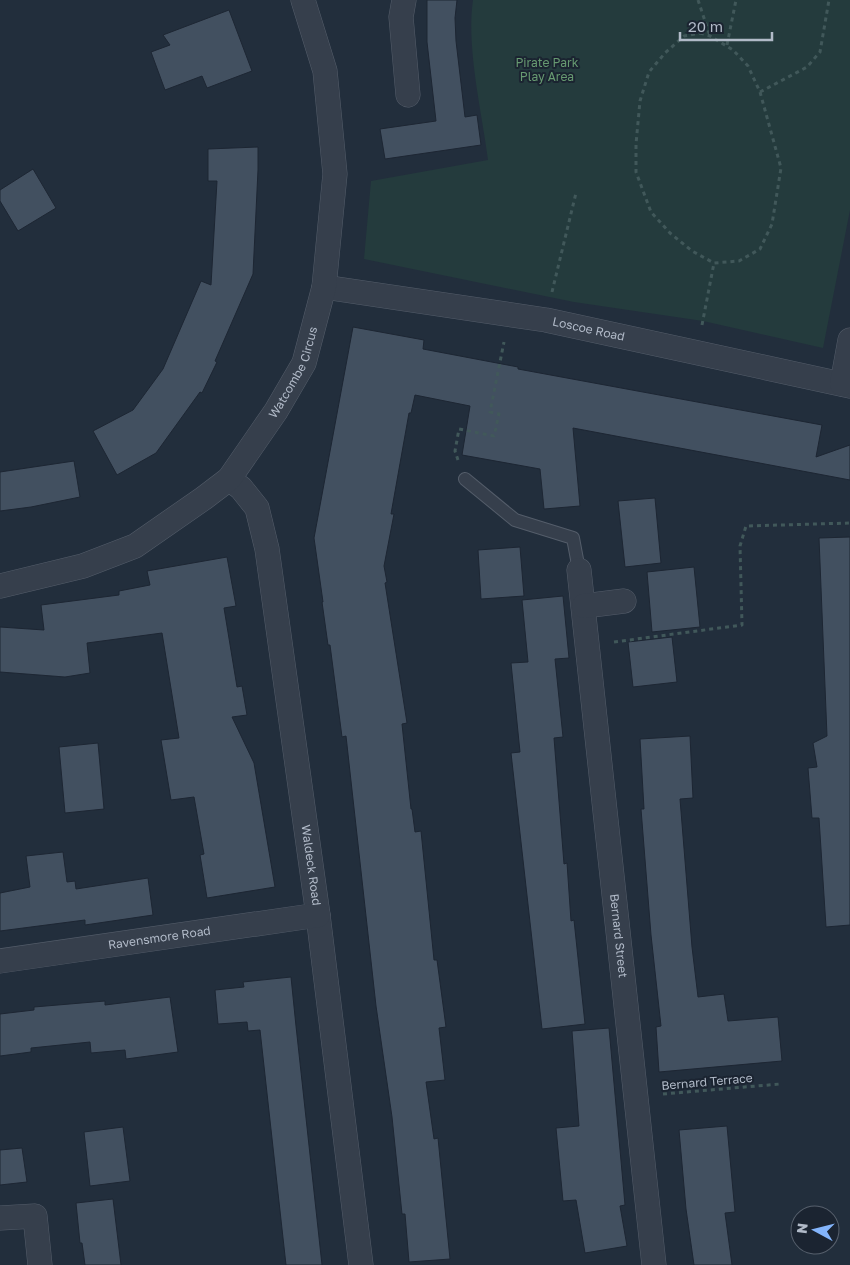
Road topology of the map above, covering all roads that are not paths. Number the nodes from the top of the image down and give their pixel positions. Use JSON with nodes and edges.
{"nodes":[{"id":1,"x":303,"y":0,"type":"edge"},
{"id":2,"x":397,"y":10,"type":"edge"},
{"id":3,"x":408,"y":95,"type":"dead end"},
{"id":4,"x":324,"y":287,"type":"junction"},
{"id":5,"x":850,"y":340,"type":"edge"},
{"id":6,"x":846,"y":385,"type":"edge"},
{"id":7,"x":229,"y":479,"type":"junction"},
{"id":8,"x":465,"y":479,"type":"road end"},
{"id":9,"x":579,"y":570,"type":"joint"},
{"id":10,"x":0,"y":586,"type":"edge"},
{"id":11,"x":624,"y":601,"type":"dead end"},
{"id":12,"x":584,"y":606,"type":"junction"},
{"id":13,"x":318,"y":916,"type":"junction"},
{"id":14,"x":0,"y":962,"type":"edge"},
{"id":15,"x":0,"y":1218,"type":"edge"},
{"id":16,"x":40,"y":1265,"type":"edge"},
{"id":17,"x":361,"y":1265,"type":"edge"},
{"id":18,"x":654,"y":1265,"type":"edge"}],
"edges":[{"from":1,"to":4,"type":"street","name":"Watcombe Circus"},
{"from":2,"to":3,"type":"street"},
{"from":4,"to":6,"type":"street","name":"Loscoe Road"},
{"from":4,"to":7,"type":"street","name":"Watcombe Circus"},
{"from":5,"to":6,"type":"street"},
{"from":7,"to":10,"type":"street","name":"Watcombe Circus"},
{"from":7,"to":13,"type":"street","name":"Waldeck Road"},
{"from":8,"to":9,"type":"lane"},
{"from":9,"to":12,"type":"street","name":"Bernard Street"},
{"from":11,"to":12,"type":"street"},
{"from":12,"to":18,"type":"street","name":"Bernard Street"},
{"from":13,"to":14,"type":"street","name":"Ravensmore Road"},
{"from":13,"to":17,"type":"street","name":"Waldeck Road"},
{"from":15,"to":16,"type":"street"}]}
